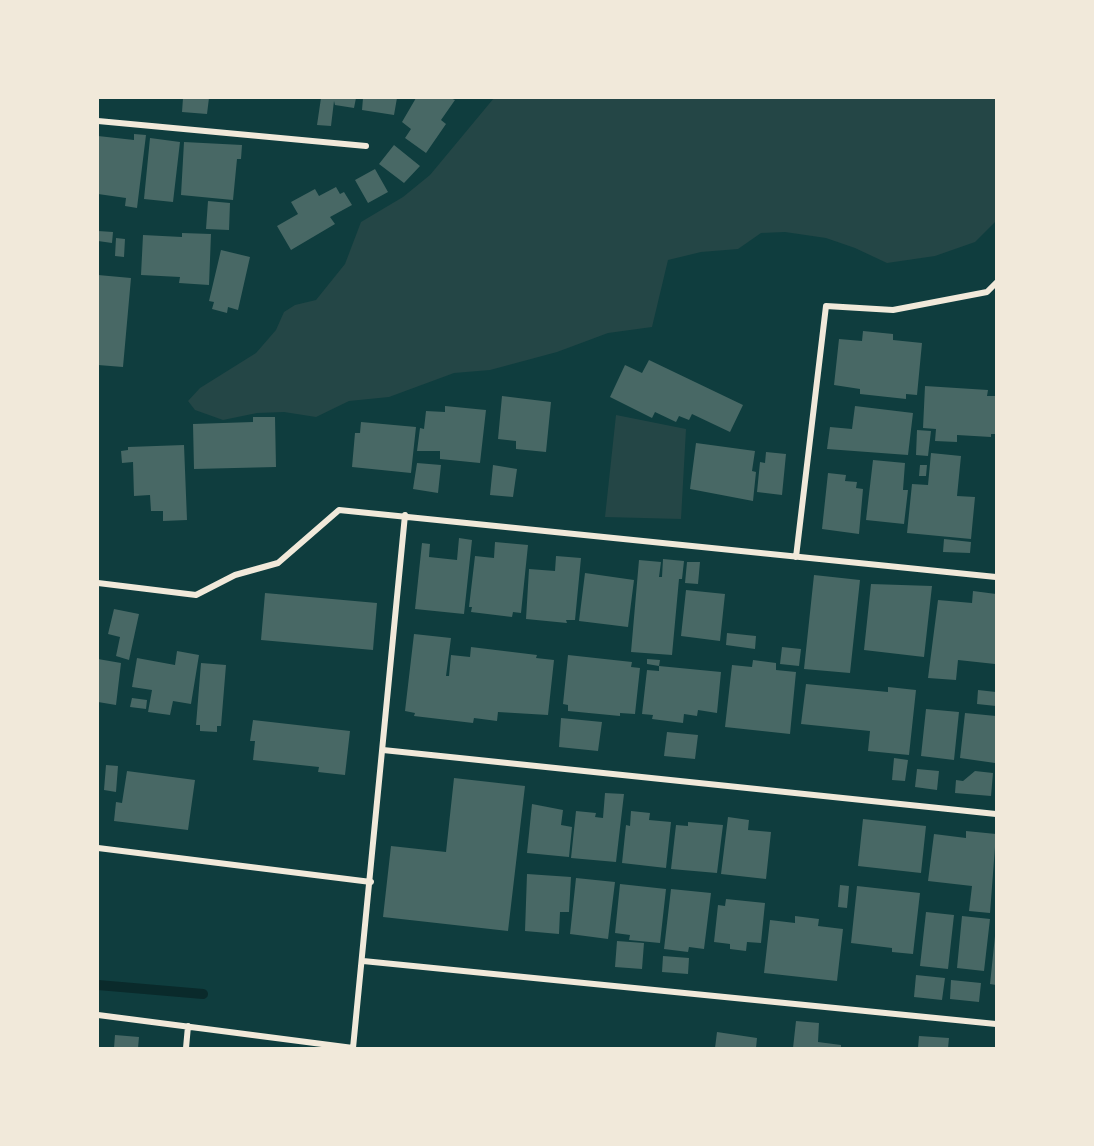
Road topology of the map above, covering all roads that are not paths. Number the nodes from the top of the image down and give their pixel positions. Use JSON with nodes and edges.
{"nodes":[{"id":1,"x":98,"y":121,"type":"edge"},
{"id":2,"x":366,"y":146,"type":"dead end"},
{"id":3,"x":996,"y":284,"type":"edge"},
{"id":4,"x":405,"y":515,"type":"junction"},
{"id":5,"x":796,"y":557,"type":"junction"},
{"id":6,"x":996,"y":577,"type":"edge"},
{"id":7,"x":98,"y":583,"type":"edge"},
{"id":8,"x":383,"y":750,"type":"junction"},
{"id":9,"x":996,"y":814,"type":"edge"},
{"id":10,"x":98,"y":848,"type":"edge"},
{"id":11,"x":371,"y":882,"type":"junction"},
{"id":12,"x":363,"y":961,"type":"junction"},
{"id":13,"x":98,"y":1015,"type":"edge"},
{"id":14,"x":996,"y":1024,"type":"edge"},
{"id":15,"x":188,"y":1026,"type":"junction"},
{"id":16,"x":186,"y":1048,"type":"edge"},
{"id":17,"x":353,"y":1048,"type":"edge"}],
"edges":[{"from":1,"to":2,"type":"street"},
{"from":3,"to":5,"type":"street"},
{"from":4,"to":5,"type":"street"},
{"from":4,"to":7,"type":"street"},
{"from":4,"to":8,"type":"street"},
{"from":5,"to":6,"type":"street"},
{"from":8,"to":9,"type":"street"},
{"from":8,"to":11,"type":"street"},
{"from":10,"to":11,"type":"street"},
{"from":11,"to":12,"type":"street"},
{"from":12,"to":14,"type":"street"},
{"from":12,"to":17,"type":"street"},
{"from":13,"to":15,"type":"street"},
{"from":15,"to":16,"type":"street"},
{"from":15,"to":17,"type":"street"}]}
